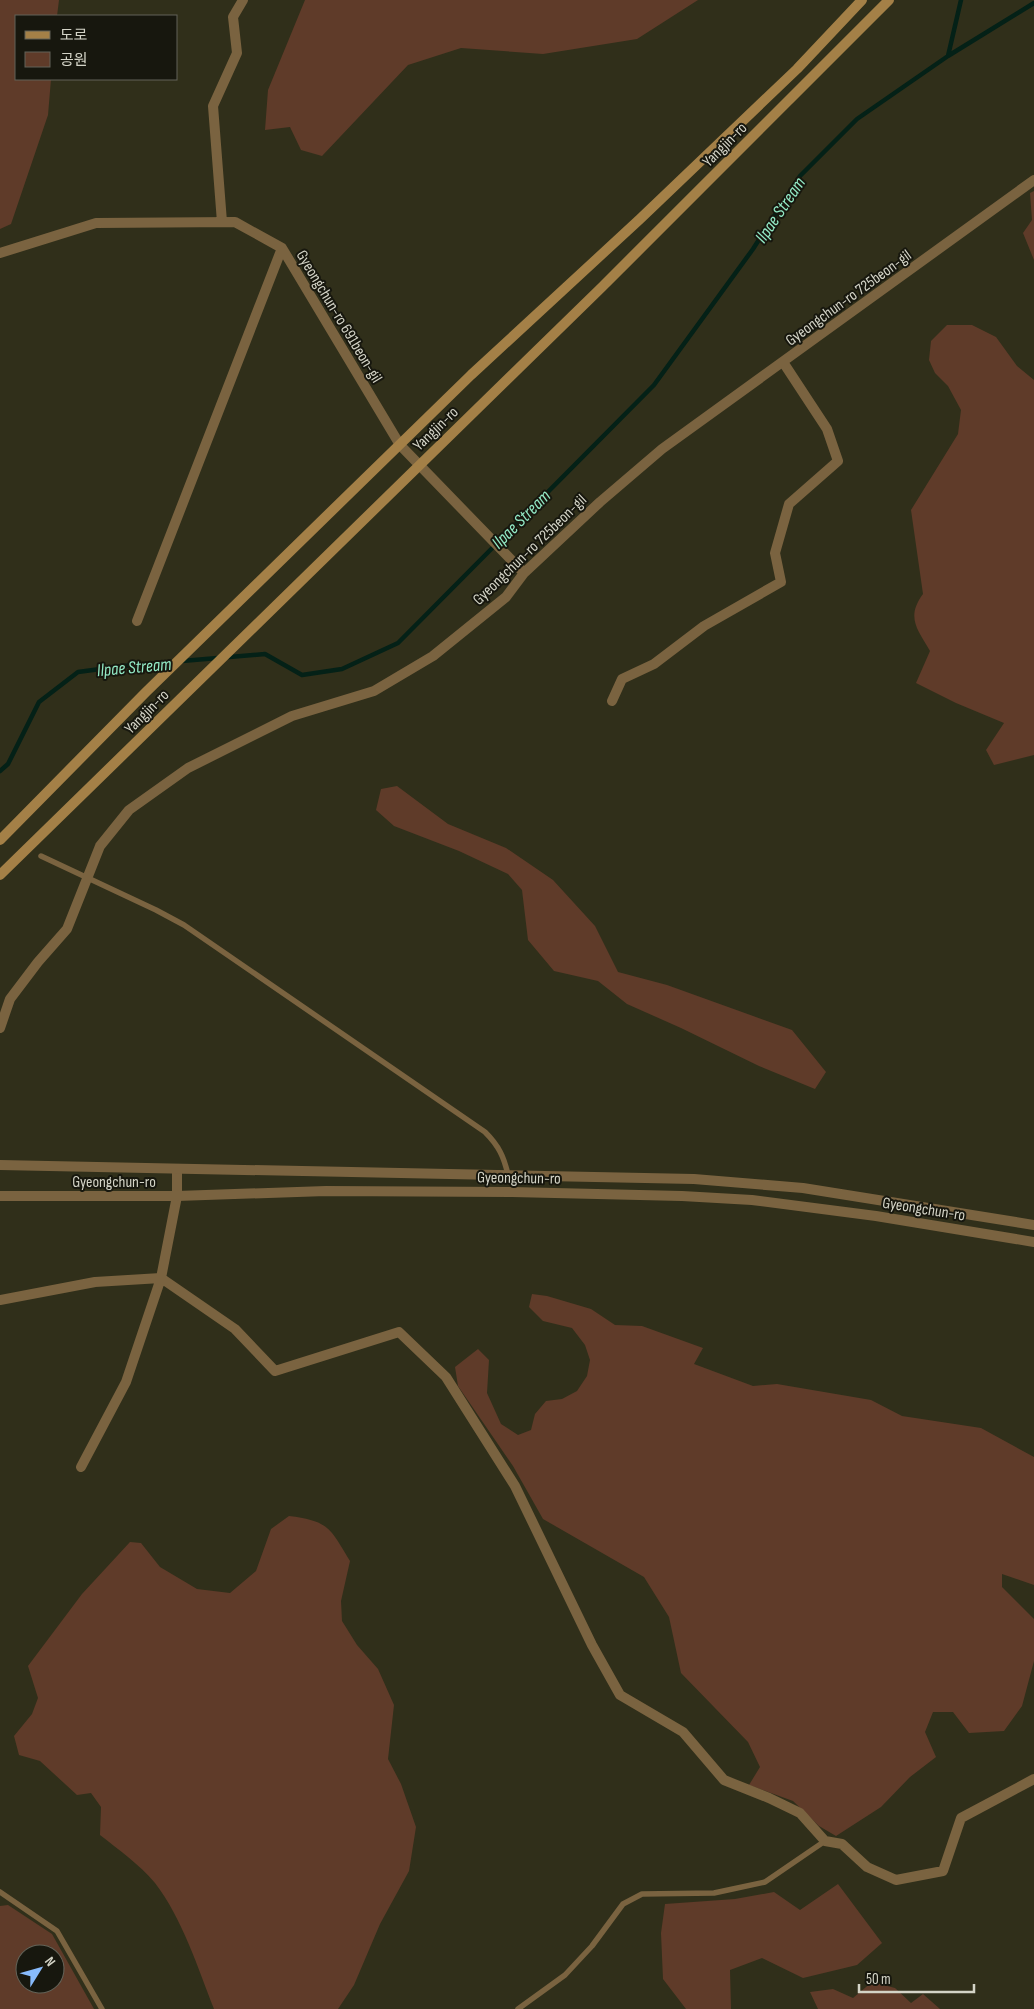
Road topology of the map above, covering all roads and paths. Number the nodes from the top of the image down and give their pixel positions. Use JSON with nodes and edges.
{"nodes":[{"id":1,"x":243,"y":0,"type":"edge"},
{"id":2,"x":862,"y":0,"type":"edge"},
{"id":3,"x":890,"y":0,"type":"edge"},
{"id":4,"x":1034,"y":180,"type":"edge"},
{"id":5,"x":222,"y":222,"type":"junction"},
{"id":6,"x":282,"y":248,"type":"junction"},
{"id":7,"x":0,"y":252,"type":"edge"},
{"id":8,"x":783,"y":362,"type":"junction"},
{"id":9,"x":400,"y":445,"type":"junction"},
{"id":10,"x":419,"y":465,"type":"junction"},
{"id":11,"x":521,"y":570,"type":"junction"},
{"id":12,"x":137,"y":621,"type":"dead end"},
{"id":13,"x":612,"y":702,"type":"dead end"},
{"id":14,"x":0,"y":840,"type":"edge"},
{"id":15,"x":41,"y":856,"type":"dead end"},
{"id":16,"x":0,"y":875,"type":"edge"},
{"id":17,"x":88,"y":877,"type":"junction"},
{"id":18,"x":0,"y":1028,"type":"edge"},
{"id":19,"x":0,"y":1165,"type":"edge"},
{"id":20,"x":177,"y":1169,"type":"junction"},
{"id":21,"x":508,"y":1175,"type":"junction"},
{"id":22,"x":0,"y":1196,"type":"edge"},
{"id":23,"x":177,"y":1196,"type":"junction"},
{"id":24,"x":1034,"y":1225,"type":"edge"},
{"id":25,"x":1034,"y":1242,"type":"edge"},
{"id":26,"x":161,"y":1278,"type":"junction"},
{"id":27,"x":0,"y":1300,"type":"edge"},
{"id":28,"x":81,"y":1467,"type":"dead end"},
{"id":29,"x":1034,"y":1779,"type":"edge"},
{"id":30,"x":825,"y":1841,"type":"junction"},
{"id":31,"x":0,"y":1892,"type":"edge"},
{"id":32,"x":102,"y":2009,"type":"edge"},
{"id":33,"x":518,"y":2009,"type":"edge"}],
"edges":[{"from":1,"to":5,"type":"street"},
{"from":2,"to":9,"type":"main road","name":"Yangjin-ro"},
{"from":3,"to":10,"type":"main road","name":"Yangjin-ro"},
{"from":4,"to":8,"type":"street","name":"Gyeongchun-ro 725beon-gil"},
{"from":5,"to":6,"type":"street","name":"Gyeongchun-ro 691beon-gil"},
{"from":5,"to":7,"type":"street","name":"Gyeongchun-ro 691beon-gil"},
{"from":6,"to":9,"type":"street","name":"Gyeongchun-ro 691beon-gil"},
{"from":6,"to":12,"type":"street"},
{"from":8,"to":11,"type":"street","name":"Gyeongchun-ro 725beon-gil"},
{"from":8,"to":13,"type":"street"},
{"from":9,"to":10,"type":"street","name":"Gyeongchun-ro 691beon-gil"},
{"from":9,"to":14,"type":"main road","name":"Yangjin-ro"},
{"from":10,"to":11,"type":"street","name":"Gyeongchun-ro 691beon-gil"},
{"from":10,"to":16,"type":"main road","name":"Yangjin-ro"},
{"from":11,"to":17,"type":"street","name":"Gyeongchun-ro 725beon-gil"},
{"from":15,"to":17,"type":"lane"},
{"from":17,"to":18,"type":"street","name":"Gyeongchun-ro 725beon-gil"},
{"from":17,"to":21,"type":"lane"},
{"from":19,"to":20,"type":"street","name":"Gyeongchun-ro"},
{"from":20,"to":21,"type":"street","name":"Gyeongchun-ro"},
{"from":20,"to":23,"type":"street"},
{"from":21,"to":24,"type":"street","name":"Gyeongchun-ro"},
{"from":22,"to":23,"type":"street","name":"Gyeongchun-ro"},
{"from":23,"to":25,"type":"street","name":"Gyeongchun-ro"},
{"from":23,"to":26,"type":"street"},
{"from":26,"to":27,"type":"street"},
{"from":26,"to":28,"type":"street"},
{"from":26,"to":30,"type":"street"},
{"from":29,"to":30,"type":"street"},
{"from":30,"to":33,"type":"lane"},
{"from":31,"to":32,"type":"lane"}]}
